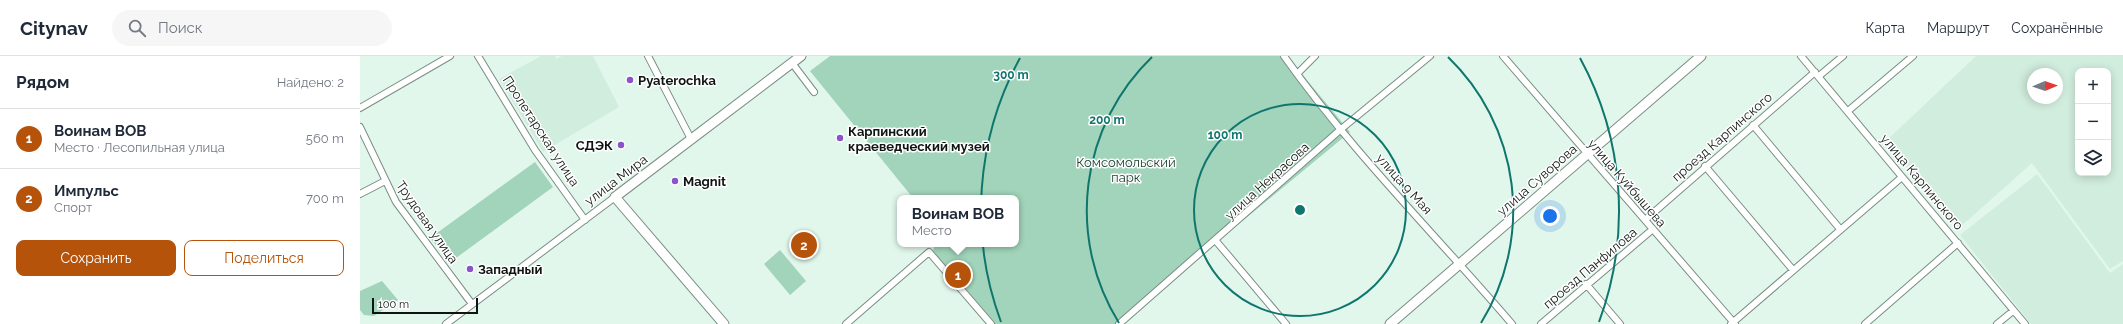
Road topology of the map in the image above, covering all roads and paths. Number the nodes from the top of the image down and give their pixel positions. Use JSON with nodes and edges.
{"nodes":[{"id":1,"x":450,"y":56,"type":"edge"},
{"id":2,"x":478,"y":56,"type":"edge"},
{"id":3,"x":648,"y":56,"type":"edge"},
{"id":4,"x":801,"y":56,"type":"edge"},
{"id":5,"x":1284,"y":56,"type":"edge"},
{"id":6,"x":1315,"y":56,"type":"edge"},
{"id":7,"x":1430,"y":56,"type":"edge"},
{"id":8,"x":1503,"y":56,"type":"edge"},
{"id":9,"x":1701,"y":56,"type":"edge"},
{"id":10,"x":1801,"y":56,"type":"edge"},
{"id":11,"x":1843,"y":56,"type":"edge"},
{"id":12,"x":1913,"y":56,"type":"edge"},
{"id":13,"x":792,"y":63,"type":"junction"},
{"id":14,"x":1296,"y":74,"type":"junction"},
{"id":15,"x":1817,"y":74,"type":"junction"},
{"id":16,"x":814,"y":92,"type":"dead end"},
{"id":17,"x":360,"y":108,"type":"edge"},
{"id":18,"x":1848,"y":111,"type":"junction"},
{"id":19,"x":1753,"y":125,"type":"junction"},
{"id":20,"x":360,"y":127,"type":"edge"},
{"id":21,"x":1340,"y":130,"type":"junction"},
{"id":22,"x":691,"y":139,"type":"junction"},
{"id":23,"x":1588,"y":154,"type":"junction"},
{"id":24,"x":1705,"y":166,"type":"junction"},
{"id":25,"x":1902,"y":177,"type":"junction"},
{"id":26,"x":385,"y":181,"type":"junction"},
{"id":27,"x":360,"y":194,"type":"edge"},
{"id":28,"x":615,"y":197,"type":"junction"},
{"id":29,"x":585,"y":220,"type":"junction"},
{"id":30,"x":1645,"y":220,"type":"junction"},
{"id":31,"x":1653,"y":229,"type":"junction"},
{"id":32,"x":1840,"y":229,"type":"junction"},
{"id":33,"x":1216,"y":241,"type":"junction"},
{"id":34,"x":1958,"y":243,"type":"junction"},
{"id":35,"x":1461,"y":264,"type":"junction"},
{"id":36,"x":1794,"y":270,"type":"junction"},
{"id":37,"x":1586,"y":284,"type":"junction"},
{"id":38,"x":472,"y":304,"type":"junction"},
{"id":39,"x":2013,"y":311,"type":"junction"},
{"id":40,"x":1733,"y":323,"type":"edge"},
{"id":41,"x":446,"y":324,"type":"edge"},
{"id":42,"x":724,"y":324,"type":"edge"},
{"id":43,"x":846,"y":324,"type":"edge"},
{"id":44,"x":991,"y":324,"type":"edge"},
{"id":45,"x":1119,"y":324,"type":"edge"},
{"id":46,"x":1286,"y":324,"type":"edge"},
{"id":47,"x":1390,"y":324,"type":"edge"},
{"id":48,"x":1512,"y":324,"type":"edge"},
{"id":49,"x":1541,"y":324,"type":"edge"},
{"id":50,"x":1620,"y":324,"type":"edge"},
{"id":51,"x":1865,"y":324,"type":"edge"},
{"id":52,"x":1997,"y":324,"type":"edge"},
{"id":53,"x":2025,"y":324,"type":"edge"}],
"edges":[{"from":1,"to":17,"type":"street"},
{"from":2,"to":29,"type":"street","name":"Пролетарская улица"},
{"from":3,"to":22,"type":"street"},
{"from":4,"to":13,"type":"street","name":"улица Мира"},
{"from":5,"to":14,"type":"street","name":"улица 9 Мая"},
{"from":6,"to":14,"type":"street"},
{"from":7,"to":21,"type":"street","name":"улица Некрасова"},
{"from":8,"to":23,"type":"street","name":"улица Куйбышева"},
{"from":9,"to":23,"type":"street","name":"улица Суворова"},
{"from":10,"to":15,"type":"street","name":"улица Карпинского"},
{"from":11,"to":15,"type":"street","name":"проезд Карпинского"},
{"from":12,"to":18,"type":"street"},
{"from":13,"to":16,"type":"street"},
{"from":13,"to":22,"type":"street","name":"улица Мира"},
{"from":14,"to":21,"type":"street","name":"улица 9 Мая"},
{"from":15,"to":18,"type":"street","name":"улица Карпинского"},
{"from":15,"to":19,"type":"street","name":"проезд Карпинского"},
{"from":18,"to":25,"type":"street","name":"улица Карпинского"},
{"from":19,"to":24,"type":"street","name":"проезд Карпинского"},
{"from":19,"to":32,"type":"street"},
{"from":20,"to":26,"type":"street","name":"Трудовая улица"},
{"from":21,"to":33,"type":"street","name":"улица Некрасова"},
{"from":21,"to":35,"type":"street","name":"улица 9 Мая"},
{"from":22,"to":28,"type":"street","name":"улица Мира"},
{"from":23,"to":30,"type":"street","name":"улица Куйбышева"},
{"from":23,"to":35,"type":"street","name":"улица Суворова"},
{"from":24,"to":30,"type":"street","name":"проезд Карпинского"},
{"from":24,"to":36,"type":"street"},
{"from":25,"to":32,"type":"street"},
{"from":25,"to":34,"type":"street","name":"улица Карпинского"},
{"from":26,"to":27,"type":"street"},
{"from":26,"to":38,"type":"street","name":"Трудовая улица"},
{"from":28,"to":29,"type":"street","name":"улица Мира"},
{"from":28,"to":42,"type":"street"},
{"from":29,"to":38,"type":"street","name":"улица Мира"},
{"from":30,"to":31,"type":"street","name":"улица Куйбышева"},
{"from":31,"to":37,"type":"street","name":"проезд Панфилова"},
{"from":31,"to":40,"type":"street","name":"улица Куйбышева"},
{"from":32,"to":36,"type":"street"},
{"from":33,"to":45,"type":"street","name":"улица Некрасова"},
{"from":33,"to":46,"type":"street"},
{"from":34,"to":39,"type":"street","name":"улица Карпинского"},
{"from":34,"to":51,"type":"street"},
{"from":35,"to":47,"type":"street","name":"улица Суворова"},
{"from":35,"to":48,"type":"street","name":"улица 9 Мая"},
{"from":36,"to":40,"type":"street"},
{"from":37,"to":49,"type":"street","name":"проезд Панфилова"},
{"from":37,"to":50,"type":"street"},
{"from":38,"to":41,"type":"street","name":"улица Мира"},
{"from":39,"to":52,"type":"street"},
{"from":39,"to":53,"type":"street","name":"улица Карпинского"},
{"from":43,"to":44,"type":"street"}]}
